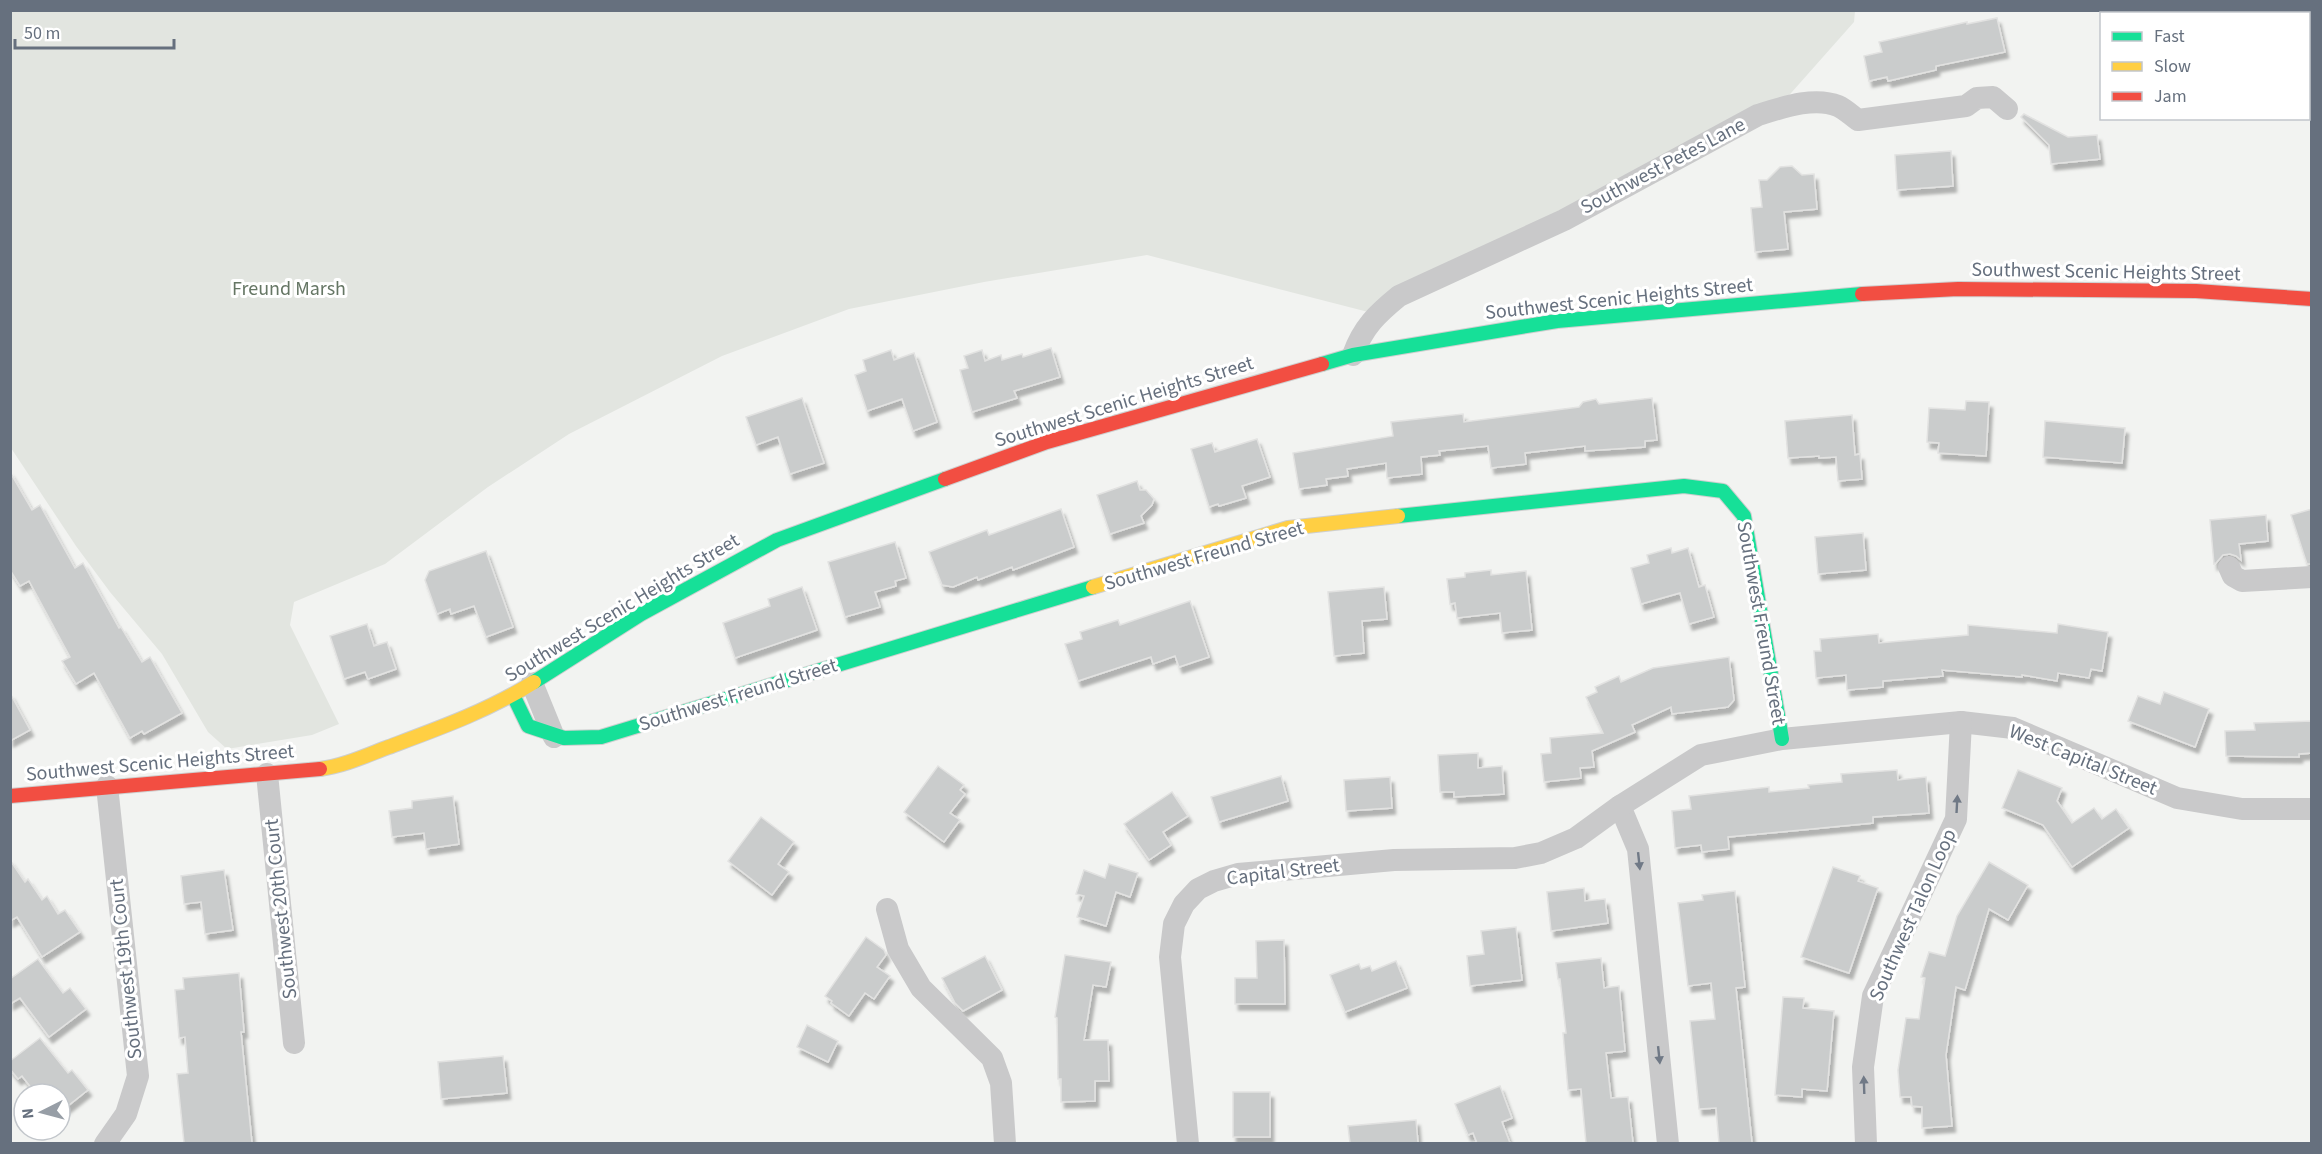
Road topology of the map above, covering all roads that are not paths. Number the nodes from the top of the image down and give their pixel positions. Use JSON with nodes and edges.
{"nodes":[{"id":1,"x":2007,"y":109,"type":"dead end"},
{"id":2,"x":2312,"y":299,"type":"edge"},
{"id":3,"x":1353,"y":355,"type":"junction"},
{"id":4,"x":2229,"y":567,"type":"dead end"},
{"id":5,"x":2312,"y":577,"type":"edge"},
{"id":6,"x":532,"y":683,"type":"junction"},
{"id":7,"x":513,"y":695,"type":"junction"},
{"id":8,"x":1961,"y":722,"type":"junction"},
{"id":9,"x":555,"y":737,"type":"junction"},
{"id":10,"x":1782,"y":739,"type":"junction"},
{"id":11,"x":267,"y":774,"type":"junction"},
{"id":12,"x":107,"y":786,"type":"junction"},
{"id":13,"x":10,"y":796,"type":"edge"},
{"id":14,"x":1620,"y":806,"type":"junction"},
{"id":15,"x":2312,"y":809,"type":"edge"},
{"id":16,"x":886,"y":909,"type":"dead end"},
{"id":17,"x":294,"y":1043,"type":"dead end"},
{"id":18,"x":105,"y":1143,"type":"edge"},
{"id":19,"x":1005,"y":1143,"type":"edge"},
{"id":20,"x":1188,"y":1143,"type":"edge"},
{"id":21,"x":1668,"y":1143,"type":"edge"},
{"id":22,"x":1866,"y":1143,"type":"edge"}],
"edges":[{"from":1,"to":3,"type":"street","name":"Southwest Petes Lane"},
{"from":2,"to":3,"type":"street","name":"Southwest Scenic Heights Street"},
{"from":3,"to":6,"type":"street","name":"Southwest Scenic Heights Street"},
{"from":4,"to":5,"type":"street"},
{"from":6,"to":7,"type":"street","name":"Southwest Scenic Heights Street"},
{"from":6,"to":9,"type":"street"},
{"from":7,"to":9,"type":"street","name":"Southwest Freund Street"},
{"from":7,"to":11,"type":"street","name":"Southwest Scenic Heights Street"},
{"from":8,"to":10,"type":"street","name":"West Capital Street"},
{"from":8,"to":15,"type":"street","name":"West Capital Street"},
{"from":22,"to":8,"type":"street","name":"Southwest Talon Loop","one_way":true},
{"from":9,"to":10,"type":"street","name":"Southwest Freund Street"},
{"from":10,"to":14,"type":"street","name":"Capital Street"},
{"from":11,"to":12,"type":"street","name":"Southwest Scenic Heights Street"},
{"from":11,"to":17,"type":"street","name":"Southwest 20th Court"},
{"from":12,"to":13,"type":"street","name":"Southwest Scenic Heights Street"},
{"from":12,"to":18,"type":"street","name":"Southwest 19th Court"},
{"from":14,"to":20,"type":"street","name":"Capital Street"},
{"from":14,"to":21,"type":"street","one_way":true},
{"from":16,"to":19,"type":"street"}]}
